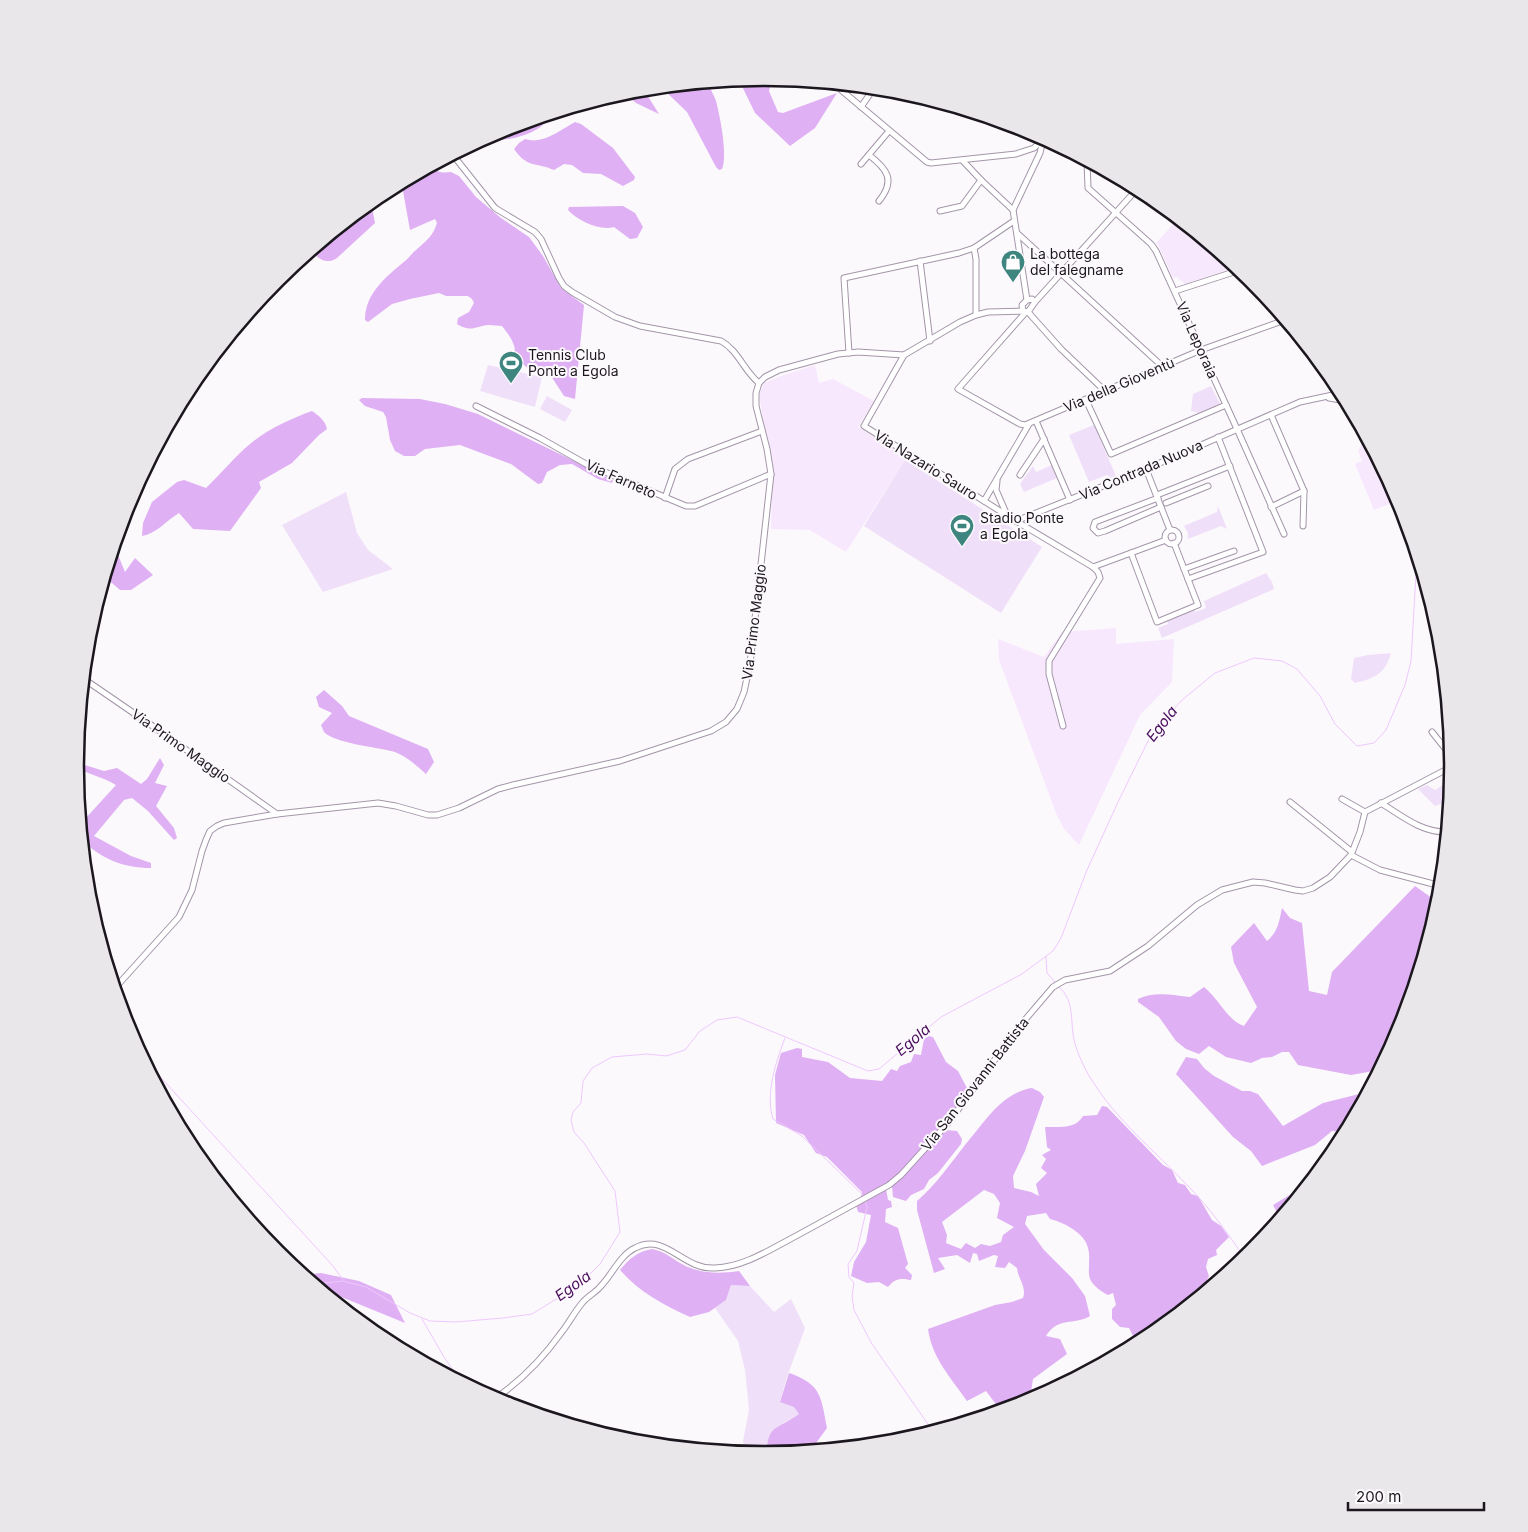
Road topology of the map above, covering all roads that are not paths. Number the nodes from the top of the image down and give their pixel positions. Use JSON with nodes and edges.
{"nodes":[{"id":1,"x":842,"y":91,"type":"edge"},
{"id":2,"x":869,"y":95,"type":"edge"},
{"id":3,"x":861,"y":107,"type":"junction"},
{"id":4,"x":889,"y":131,"type":"junction"},
{"id":5,"x":1038,"y":144,"type":"edge"},
{"id":6,"x":1040,"y":145,"type":"edge"},
{"id":7,"x":869,"y":155,"type":"junction"},
{"id":8,"x":457,"y":159,"type":"edge"},
{"id":9,"x":963,"y":161,"type":"junction"},
{"id":10,"x":861,"y":164,"type":"dead end"},
{"id":11,"x":1087,"y":168,"type":"edge"},
{"id":12,"x":981,"y":180,"type":"junction"},
{"id":13,"x":1132,"y":194,"type":"edge"},
{"id":14,"x":879,"y":201,"type":"dead end"},
{"id":15,"x":1013,"y":210,"type":"junction"},
{"id":16,"x":940,"y":211,"type":"dead end"},
{"id":17,"x":1116,"y":213,"type":"junction"},
{"id":18,"x":1014,"y":221,"type":"junction"},
{"id":19,"x":1017,"y":233,"type":"junction"},
{"id":20,"x":974,"y":248,"type":"junction"},
{"id":21,"x":920,"y":261,"type":"junction"},
{"id":22,"x":1232,"y":273,"type":"edge"},
{"id":23,"x":1062,"y":274,"type":"junction"},
{"id":24,"x":1175,"y":291,"type":"junction"},
{"id":25,"x":1032,"y":301,"type":"junction"},
{"id":26,"x":1025,"y":311,"type":"junction"},
{"id":27,"x":976,"y":315,"type":"junction"},
{"id":28,"x":1279,"y":322,"type":"edge"},
{"id":29,"x":930,"y":341,"type":"junction"},
{"id":30,"x":1201,"y":350,"type":"junction"},
{"id":31,"x":849,"y":353,"type":"junction"},
{"id":32,"x":904,"y":355,"type":"junction"},
{"id":33,"x":1162,"y":366,"type":"junction"},
{"id":34,"x":759,"y":383,"type":"junction"},
{"id":35,"x":1105,"y":391,"type":"junction"},
{"id":36,"x":1334,"y":395,"type":"edge"},
{"id":37,"x":1321,"y":398,"type":"junction"},
{"id":38,"x":1086,"y":400,"type":"junction"},
{"id":39,"x":1337,"y":400,"type":"edge"},
{"id":40,"x":1226,"y":405,"type":"junction"},
{"id":41,"x":476,"y":406,"type":"dead end"},
{"id":42,"x":1271,"y":414,"type":"junction"},
{"id":43,"x":1036,"y":421,"type":"junction"},
{"id":44,"x":1029,"y":424,"type":"junction"},
{"id":45,"x":1237,"y":429,"type":"junction"},
{"id":46,"x":762,"y":431,"type":"junction"},
{"id":47,"x":1218,"y":437,"type":"junction"},
{"id":48,"x":1044,"y":440,"type":"junction"},
{"id":49,"x":1230,"y":466,"type":"junction"},
{"id":50,"x":1146,"y":469,"type":"junction"},
{"id":51,"x":770,"y":474,"type":"junction"},
{"id":52,"x":1020,"y":475,"type":"dead end"},
{"id":53,"x":997,"y":479,"type":"junction"},
{"id":54,"x":1186,"y":483,"type":"junction"},
{"id":55,"x":1208,"y":486,"type":"dead end"},
{"id":56,"x":1304,"y":492,"type":"junction"},
{"id":57,"x":1191,"y":493,"type":"junction"},
{"id":58,"x":1157,"y":496,"type":"junction"},
{"id":59,"x":665,"y":498,"type":"junction"},
{"id":60,"x":1070,"y":500,"type":"junction"},
{"id":61,"x":984,"y":501,"type":"junction"},
{"id":62,"x":1164,"y":505,"type":"junction"},
{"id":63,"x":1271,"y":507,"type":"junction"},
{"id":64,"x":1007,"y":516,"type":"junction"},
{"id":65,"x":1016,"y":521,"type":"junction"},
{"id":66,"x":1303,"y":526,"type":"dead end"},
{"id":67,"x":1170,"y":530,"type":"junction"},
{"id":68,"x":1284,"y":534,"type":"dead end"},
{"id":69,"x":1166,"y":540,"type":"junction"},
{"id":70,"x":1174,"y":543,"type":"junction"},
{"id":71,"x":1234,"y":551,"type":"dead end"},
{"id":72,"x":1131,"y":553,"type":"junction"},
{"id":73,"x":1215,"y":558,"type":"junction"},
{"id":74,"x":1093,"y":567,"type":"junction"},
{"id":75,"x":1219,"y":568,"type":"junction"},
{"id":76,"x":1184,"y":569,"type":"junction"},
{"id":77,"x":1188,"y":580,"type":"junction"},
{"id":78,"x":89,"y":683,"type":"edge"},
{"id":79,"x":1063,"y":726,"type":"dead end"},
{"id":80,"x":1432,"y":732,"type":"dead end"},
{"id":81,"x":1444,"y":746,"type":"edge"},
{"id":82,"x":1444,"y":771,"type":"edge"},
{"id":83,"x":1342,"y":799,"type":"dead end"},
{"id":84,"x":1290,"y":802,"type":"dead end"},
{"id":85,"x":1381,"y":803,"type":"junction"},
{"id":86,"x":1365,"y":812,"type":"junction"},
{"id":87,"x":277,"y":814,"type":"junction"},
{"id":88,"x":1441,"y":832,"type":"edge"},
{"id":89,"x":1351,"y":854,"type":"junction"},
{"id":90,"x":1433,"y":884,"type":"edge"},
{"id":91,"x":119,"y":983,"type":"edge"},
{"id":92,"x":503,"y":1393,"type":"edge"}],
"edges":[{"from":1,"to":3,"type":"street"},
{"from":2,"to":3,"type":"street"},
{"from":3,"to":4,"type":"street"},
{"from":4,"to":7,"type":"street"},
{"from":4,"to":9,"type":"street"},
{"from":5,"to":9,"type":"street"},
{"from":6,"to":15,"type":"street"},
{"from":7,"to":10,"type":"street"},
{"from":7,"to":14,"type":"street"},
{"from":8,"to":34,"type":"street"},
{"from":9,"to":12,"type":"street"},
{"from":11,"to":17,"type":"street","name":"Via Leporaia"},
{"from":12,"to":15,"type":"street"},
{"from":12,"to":16,"type":"street"},
{"from":13,"to":17,"type":"street"},
{"from":15,"to":18,"type":"street"},
{"from":17,"to":23,"type":"street"},
{"from":17,"to":24,"type":"street","name":"Via Leporaia"},
{"from":18,"to":19,"type":"street"},
{"from":18,"to":20,"type":"street"},
{"from":19,"to":23,"type":"street"},
{"from":19,"to":25,"type":"street"},
{"from":20,"to":21,"type":"street"},
{"from":20,"to":27,"type":"street"},
{"from":21,"to":29,"type":"street"},
{"from":21,"to":31,"type":"street"},
{"from":22,"to":24,"type":"street"},
{"from":23,"to":25,"type":"street"},
{"from":23,"to":33,"type":"street"},
{"from":24,"to":30,"type":"street","name":"Via Leporaia"},
{"from":25,"to":26,"type":"street"},
{"from":25,"to":26,"type":"street"},
{"from":26,"to":27,"type":"street"},
{"from":26,"to":35,"type":"street"},
{"from":26,"to":44,"type":"street"},
{"from":27,"to":29,"type":"street"},
{"from":28,"to":30,"type":"street","name":"Via della Gioventù"},
{"from":29,"to":32,"type":"street"},
{"from":30,"to":33,"type":"street","name":"Via della Gioventù"},
{"from":30,"to":40,"type":"street","name":"Via Leporaia"},
{"from":31,"to":32,"type":"street"},
{"from":31,"to":34,"type":"street"},
{"from":32,"to":61,"type":"street","name":"Via Nazario Sauro"},
{"from":33,"to":35,"type":"street","name":"Via della Gioventù"},
{"from":34,"to":46,"type":"street","name":"Via Primo Maggio"},
{"from":35,"to":38,"type":"street","name":"Via della Gioventù"},
{"from":36,"to":37,"type":"street"},
{"from":37,"to":39,"type":"street"},
{"from":37,"to":42,"type":"street"},
{"from":38,"to":40,"type":"street"},
{"from":38,"to":43,"type":"street","name":"Via della Gioventù"},
{"from":40,"to":45,"type":"street","name":"Via Leporaia"},
{"from":41,"to":59,"type":"street","name":"Via Farneto"},
{"from":42,"to":45,"type":"street"},
{"from":42,"to":56,"type":"street"},
{"from":43,"to":44,"type":"street","name":"Via della Gioventù"},
{"from":43,"to":48,"type":"street"},
{"from":44,"to":53,"type":"street"},
{"from":45,"to":47,"type":"street","name":"Via Contrada Nuova"},
{"from":45,"to":63,"type":"street","name":"Via Leporaia"},
{"from":46,"to":51,"type":"street","name":"Via Primo Maggio"},
{"from":46,"to":59,"type":"street"},
{"from":47,"to":49,"type":"street"},
{"from":47,"to":50,"type":"street","name":"Via Contrada Nuova"},
{"from":48,"to":52,"type":"street"},
{"from":48,"to":60,"type":"street"},
{"from":49,"to":54,"type":"street"},
{"from":49,"to":75,"type":"street"},
{"from":50,"to":58,"type":"street"},
{"from":50,"to":60,"type":"street","name":"Via Contrada Nuova"},
{"from":51,"to":59,"type":"street","name":"Via Farneto"},
{"from":51,"to":87,"type":"street","name":"Via Primo Maggio"},
{"from":53,"to":61,"type":"street"},
{"from":53,"to":64,"type":"street","name":"Via Nazario Sauro"},
{"from":54,"to":57,"type":"street"},
{"from":54,"to":58,"type":"street"},
{"from":55,"to":57,"type":"street"},
{"from":56,"to":63,"type":"street"},
{"from":56,"to":66,"type":"street"},
{"from":57,"to":62,"type":"street"},
{"from":58,"to":62,"type":"street"},
{"from":58,"to":62,"type":"street"},
{"from":60,"to":65,"type":"street","name":"Via Contrada Nuova"},
{"from":61,"to":64,"type":"street","name":"Via Nazario Sauro"},
{"from":62,"to":67,"type":"street"},
{"from":63,"to":68,"type":"street","name":"Via Leporaia"},
{"from":64,"to":65,"type":"street","name":"Via Nazario Sauro"},
{"from":65,"to":74,"type":"street","name":"Via Nazario Sauro"},
{"from":67,"to":69,"type":"street"},
{"from":67,"to":70,"type":"street"},
{"from":69,"to":70,"type":"street"},
{"from":69,"to":72,"type":"street"},
{"from":70,"to":76,"type":"street"},
{"from":71,"to":73,"type":"street"},
{"from":72,"to":74,"type":"street"},
{"from":72,"to":77,"type":"street"},
{"from":73,"to":75,"type":"street"},
{"from":73,"to":76,"type":"street"},
{"from":74,"to":79,"type":"street"},
{"from":75,"to":77,"type":"street"},
{"from":76,"to":77,"type":"street"},
{"from":78,"to":87,"type":"street","name":"Via Primo Maggio"},
{"from":80,"to":81,"type":"street"},
{"from":82,"to":85,"type":"street"},
{"from":83,"to":86,"type":"street"},
{"from":84,"to":89,"type":"street"},
{"from":85,"to":86,"type":"street"},
{"from":85,"to":88,"type":"street"},
{"from":86,"to":89,"type":"street"},
{"from":87,"to":91,"type":"street","name":"Via Primo Maggio"},
{"from":89,"to":90,"type":"street"},
{"from":89,"to":92,"type":"street","name":"Via San Giovanni Battista"}]}
